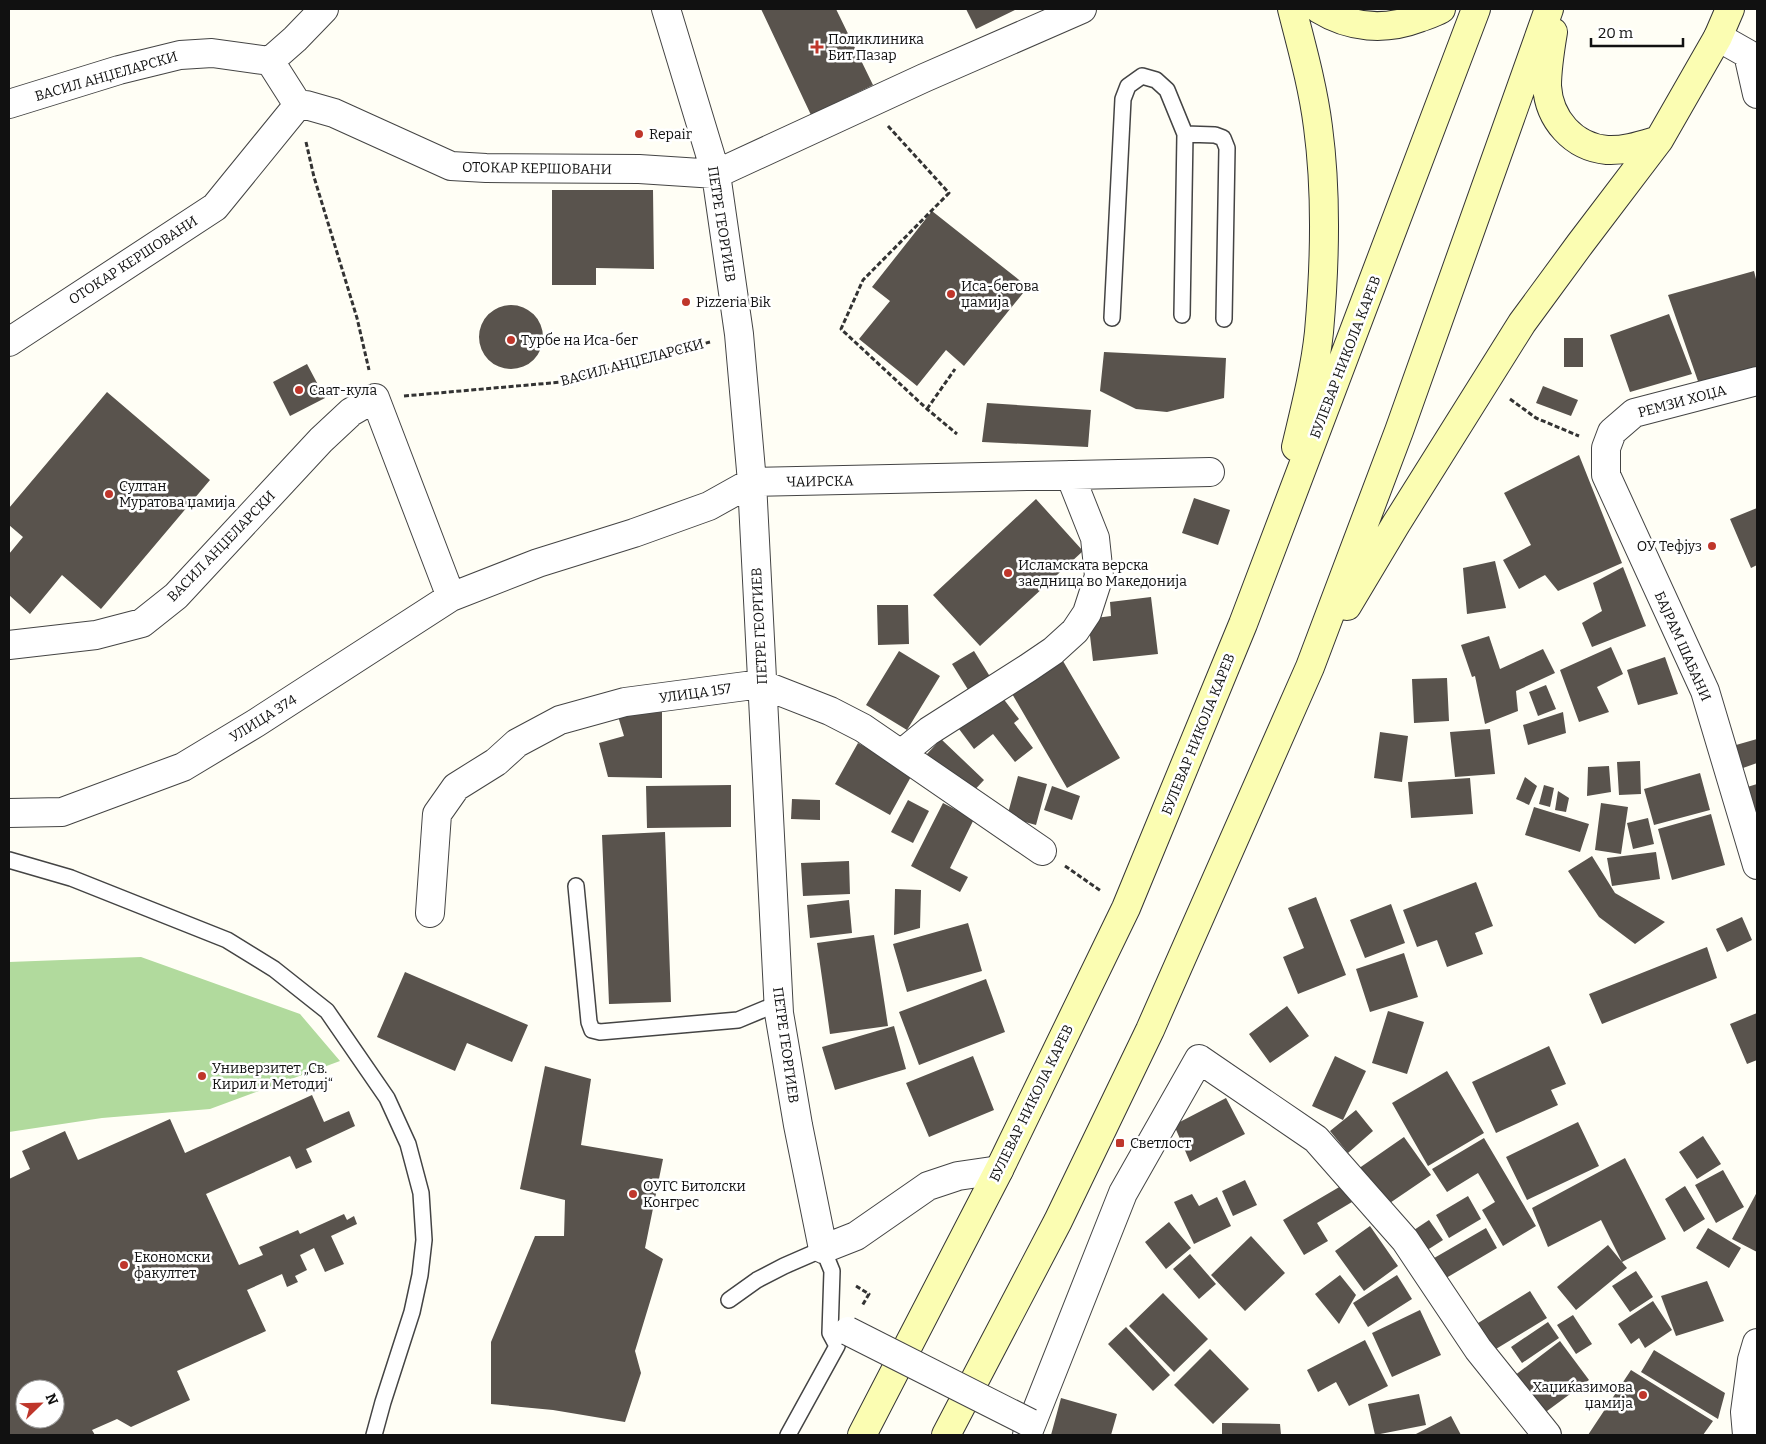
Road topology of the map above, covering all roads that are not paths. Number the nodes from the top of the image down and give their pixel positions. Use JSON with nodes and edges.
{"nodes":[{"id":1,"x":324,"y":9,"type":"edge"},
{"id":2,"x":666,"y":9,"type":"edge"},
{"id":3,"x":1082,"y":9,"type":"edge"},
{"id":4,"x":1292,"y":9,"type":"edge"},
{"id":5,"x":1319,"y":9,"type":"edge"},
{"id":6,"x":1441,"y":9,"type":"edge"},
{"id":7,"x":1476,"y":9,"type":"edge"},
{"id":8,"x":1549,"y":9,"type":"edge"},
{"id":9,"x":1556,"y":9,"type":"edge"},
{"id":10,"x":1730,"y":9,"type":"edge"},
{"id":11,"x":1718,"y":36,"type":"junction"},
{"id":12,"x":270,"y":61,"type":"junction"},
{"id":13,"x":1757,"y":94,"type":"edge"},
{"id":14,"x":9,"y":104,"type":"edge"},
{"id":15,"x":298,"y":106,"type":"junction"},
{"id":16,"x":1185,"y":134,"type":"junction"},
{"id":17,"x":1659,"y":140,"type":"junction"},
{"id":18,"x":716,"y":174,"type":"junction"},
{"id":19,"x":1182,"y":315,"type":"dead end"},
{"id":20,"x":1112,"y":318,"type":"dead end"},
{"id":21,"x":1224,"y":319,"type":"dead end"},
{"id":22,"x":9,"y":342,"type":"edge"},
{"id":23,"x":1757,"y":381,"type":"edge"},
{"id":24,"x":1609,"y":440,"type":"joint"},
{"id":25,"x":1210,"y":472,"type":"dead end"},
{"id":26,"x":1070,"y":475,"type":"junction"},
{"id":27,"x":752,"y":482,"type":"junction"},
{"id":28,"x":1270,"y":555,"type":"junction"},
{"id":29,"x":451,"y":597,"type":"junction"},
{"id":30,"x":11,"y":641,"type":"edge"},
{"id":31,"x":1310,"y":667,"type":"junction"},
{"id":32,"x":761,"y":684,"type":"junction"},
{"id":33,"x":901,"y":754,"type":"junction"},
{"id":34,"x":9,"y":813,"type":"edge"},
{"id":35,"x":1042,"y":850,"type":"road end"},
{"id":36,"x":9,"y":860,"type":"edge"},
{"id":37,"x":1757,"y":864,"type":"edge"},
{"id":38,"x":576,"y":886,"type":"dead end"},
{"id":39,"x":430,"y":913,"type":"dead end"},
{"id":40,"x":779,"y":1003,"type":"junction"},
{"id":41,"x":999,"y":1170,"type":"junction"},
{"id":42,"x":823,"y":1249,"type":"junction"},
{"id":43,"x":729,"y":1300,"type":"dead end"},
{"id":44,"x":848,"y":1331,"type":"dead end"},
{"id":45,"x":1757,"y":1343,"type":"edge"},
{"id":46,"x":1028,"y":1429,"type":"edge"},
{"id":47,"x":374,"y":1435,"type":"edge"},
{"id":48,"x":788,"y":1435,"type":"edge"},
{"id":49,"x":862,"y":1435,"type":"edge"},
{"id":50,"x":946,"y":1435,"type":"edge"},
{"id":51,"x":1546,"y":1435,"type":"edge"},
{"id":52,"x":1747,"y":1435,"type":"edge"}],
"edges":[{"from":1,"to":12,"type":"street"},
{"from":2,"to":18,"type":"street","name":"ПЕТРЕ ГЕОРГИЕВ"},
{"from":3,"to":18,"type":"street"},
{"from":4,"to":28,"type":"street"},
{"from":5,"to":6,"type":"street"},
{"from":7,"to":28,"type":"street","name":"БУЛЕВАР НИКОЛА КАРЕВ"},
{"from":8,"to":31,"type":"street"},
{"from":9,"to":17,"type":"street"},
{"from":10,"to":11,"type":"street"},
{"from":11,"to":13,"type":"street"},
{"from":11,"to":17,"type":"street"},
{"from":12,"to":14,"type":"street","name":"ВАСИЛ АНЏЕЛАРСКИ"},
{"from":12,"to":15,"type":"street"},
{"from":15,"to":18,"type":"street","name":"ОТОКАР КЕРШОВАНИ"},
{"from":15,"to":22,"type":"street","name":"ОТОКАР КЕРШОВАНИ"},
{"from":16,"to":19,"type":"lane"},
{"from":16,"to":20,"type":"lane"},
{"from":16,"to":21,"type":"lane"},
{"from":17,"to":31,"type":"street"},
{"from":18,"to":27,"type":"street","name":"ПЕТРЕ ГЕОРГИЕВ"},
{"from":23,"to":24,"type":"street","name":"РЕМЗИ ХОЏА"},
{"from":24,"to":37,"type":"street","name":"БАЈРАМ ШАБАНИ"},
{"from":25,"to":26,"type":"street","name":"ЧАИРСКА"},
{"from":26,"to":27,"type":"street","name":"ЧАИРСКА"},
{"from":26,"to":33,"type":"street"},
{"from":27,"to":29,"type":"street","name":"ЧАИРСКА"},
{"from":27,"to":32,"type":"street","name":"ПЕТРЕ ГЕОРГИЕВ"},
{"from":28,"to":41,"type":"street","name":"БУЛЕВАР НИКОЛА КАРЕВ"},
{"from":29,"to":30,"type":"street","name":"ВАСИЛ АНЏЕЛАРСКИ"},
{"from":29,"to":34,"type":"street","name":"УЛИЦА 374"},
{"from":31,"to":50,"type":"street"},
{"from":32,"to":33,"type":"street","name":"УЛИЦА 157"},
{"from":32,"to":39,"type":"street","name":"УЛИЦА 157"},
{"from":32,"to":40,"type":"street","name":"ПЕТРЕ ГЕОРГИЕВ"},
{"from":33,"to":35,"type":"street","name":"УЛИЦА 157"},
{"from":36,"to":47,"type":"lane"},
{"from":38,"to":40,"type":"lane"},
{"from":40,"to":42,"type":"street","name":"ПЕТРЕ ГЕОРГИЕВ"},
{"from":41,"to":42,"type":"street"},
{"from":41,"to":49,"type":"street","name":"БУЛЕВАР НИКОЛА КАРЕВ"},
{"from":42,"to":43,"type":"lane"},
{"from":42,"to":48,"type":"lane"},
{"from":44,"to":46,"type":"street","bridge":true},
{"from":45,"to":52,"type":"street"},
{"from":46,"to":51,"type":"street"}]}
